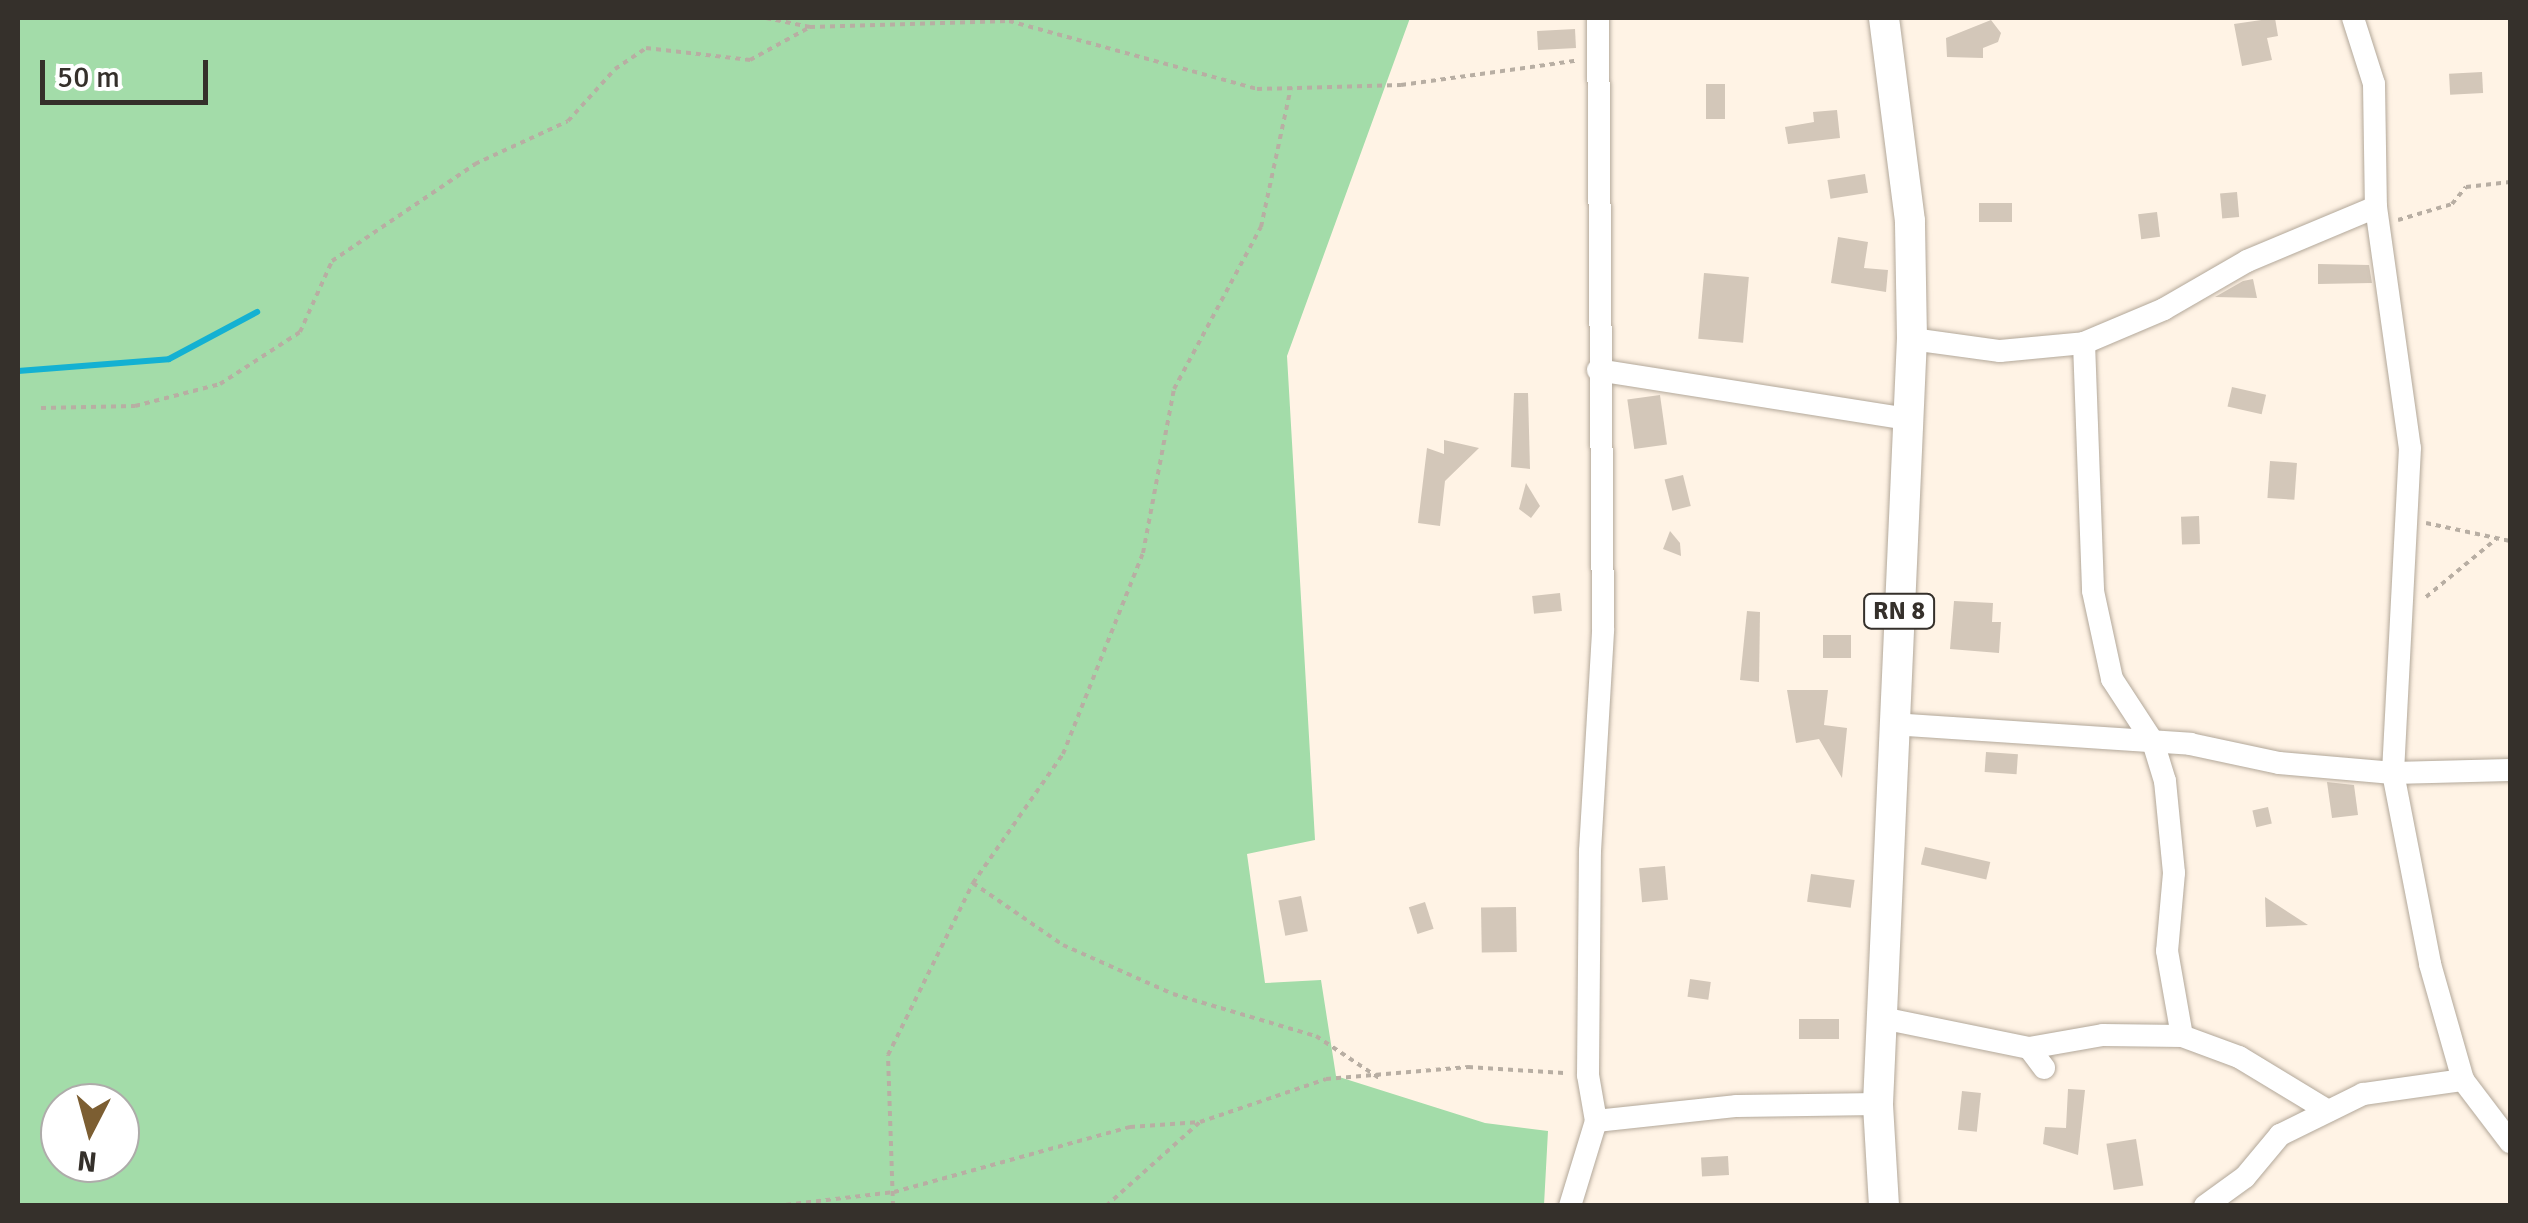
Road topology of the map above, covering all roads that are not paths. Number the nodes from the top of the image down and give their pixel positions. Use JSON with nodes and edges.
{"nodes":[{"id":1,"x":1598,"y":18,"type":"edge"},
{"id":2,"x":1884,"y":18,"type":"edge"},
{"id":3,"x":2353,"y":18,"type":"edge"},
{"id":4,"x":2377,"y":214,"type":"junction"},
{"id":5,"x":1912,"y":338,"type":"junction"},
{"id":6,"x":2084,"y":343,"type":"junction"},
{"id":7,"x":1598,"y":370,"type":"junction"},
{"id":8,"x":1907,"y":420,"type":"junction"},
{"id":9,"x":1892,"y":724,"type":"junction"},
{"id":10,"x":2153,"y":742,"type":"junction"},
{"id":11,"x":2510,"y":770,"type":"edge"},
{"id":12,"x":2393,"y":773,"type":"junction"},
{"id":13,"x":1882,"y":1018,"type":"junction"},
{"id":14,"x":2182,"y":1036,"type":"junction"},
{"id":15,"x":2030,"y":1048,"type":"junction"},
{"id":16,"x":2044,"y":1068,"type":"dead end"},
{"id":17,"x":2464,"y":1080,"type":"junction"},
{"id":18,"x":1878,"y":1104,"type":"junction"},
{"id":19,"x":2328,"y":1111,"type":"junction"},
{"id":20,"x":1596,"y":1121,"type":"junction"},
{"id":21,"x":2510,"y":1142,"type":"edge"},
{"id":22,"x":2246,"y":1177,"type":"junction"},
{"id":23,"x":1570,"y":1206,"type":"edge"},
{"id":24,"x":1884,"y":1206,"type":"edge"},
{"id":25,"x":2205,"y":1206,"type":"edge"},
{"id":26,"x":2232,"y":1206,"type":"edge"}],
"edges":[{"from":1,"to":7,"type":"street"},
{"from":2,"to":5,"type":"main road","number":"RN 8"},
{"from":3,"to":4,"type":"street"},
{"from":4,"to":6,"type":"street"},
{"from":4,"to":12,"type":"street"},
{"from":5,"to":6,"type":"street"},
{"from":5,"to":8,"type":"main road","number":"RN 8"},
{"from":6,"to":10,"type":"street"},
{"from":7,"to":8,"type":"street"},
{"from":7,"to":20,"type":"street"},
{"from":8,"to":9,"type":"main road","number":"RN 8"},
{"from":9,"to":10,"type":"street"},
{"from":9,"to":13,"type":"main road","number":"RN 8"},
{"from":10,"to":12,"type":"street"},
{"from":10,"to":14,"type":"street"},
{"from":11,"to":12,"type":"street"},
{"from":12,"to":17,"type":"street"},
{"from":13,"to":15,"type":"street"},
{"from":13,"to":18,"type":"main road","number":"RN 8"},
{"from":14,"to":15,"type":"street"},
{"from":14,"to":19,"type":"street"},
{"from":15,"to":16,"type":"street"},
{"from":17,"to":19,"type":"street"},
{"from":17,"to":21,"type":"street"},
{"from":18,"to":20,"type":"street"},
{"from":18,"to":24,"type":"main road","number":"RN 8"},
{"from":19,"to":22,"type":"street"},
{"from":20,"to":23,"type":"street"},
{"from":22,"to":25,"type":"street"},
{"from":22,"to":26,"type":"street"}]}
